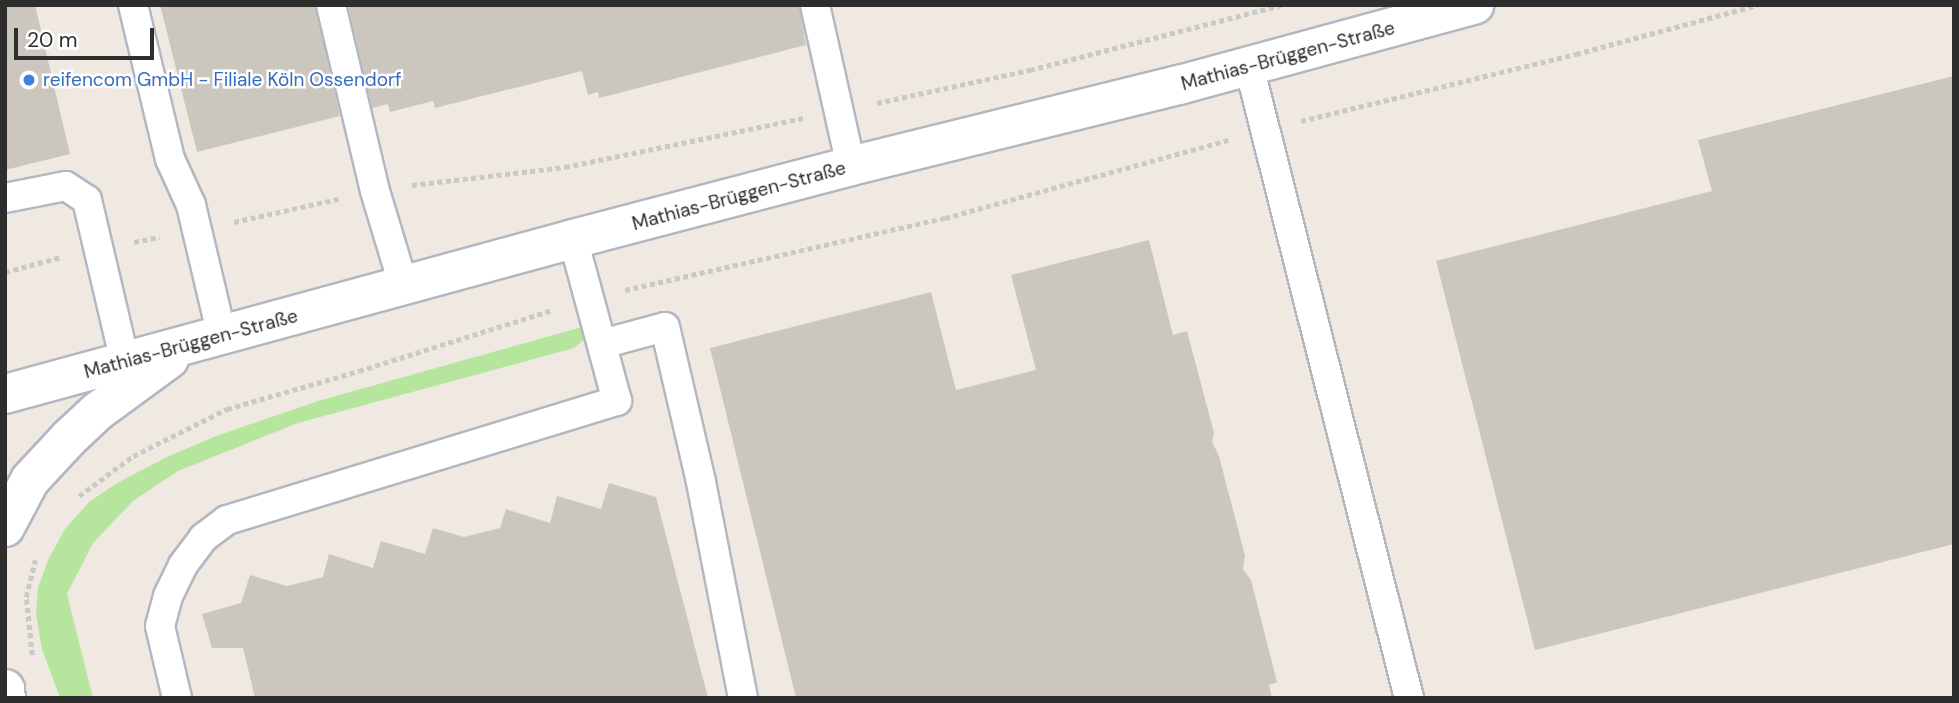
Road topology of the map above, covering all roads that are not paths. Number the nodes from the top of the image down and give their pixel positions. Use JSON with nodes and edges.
{"nodes":[{"id":1,"x":133,"y":5,"type":"edge"},
{"id":2,"x":331,"y":5,"type":"edge"},
{"id":3,"x":815,"y":5,"type":"edge"},
{"id":4,"x":1474,"y":5,"type":"edge"},
{"id":5,"x":1249,"y":66,"type":"junction"},
{"id":6,"x":852,"y":166,"type":"junction"},
{"id":7,"x":5,"y":198,"type":"edge"},
{"id":8,"x":573,"y":239,"type":"junction"},
{"id":9,"x":404,"y":287,"type":"junction"},
{"id":10,"x":214,"y":338,"type":"junction"},
{"id":11,"x":602,"y":344,"type":"junction"},
{"id":12,"x":125,"y":362,"type":"junction"},
{"id":13,"x":5,"y":394,"type":"edge"},
{"id":14,"x":5,"y":527,"type":"edge"},
{"id":15,"x":5,"y":689,"type":"edge"},
{"id":16,"x":6,"y":698,"type":"edge"},
{"id":17,"x":177,"y":698,"type":"edge"},
{"id":18,"x":743,"y":698,"type":"edge"},
{"id":19,"x":1409,"y":698,"type":"edge"}],
"edges":[{"from":1,"to":10,"type":"lane"},
{"from":2,"to":9,"type":"lane"},
{"from":3,"to":6,"type":"lane"},
{"from":4,"to":5,"type":"street","name":"Mathias-Brüggen-Straße"},
{"from":5,"to":6,"type":"street","name":"Mathias-Brüggen-Straße"},
{"from":5,"to":19,"type":"lane"},
{"from":6,"to":8,"type":"street","name":"Mathias-Brüggen-Straße"},
{"from":7,"to":12,"type":"lane"},
{"from":8,"to":9,"type":"street","name":"Mathias-Brüggen-Straße"},
{"from":8,"to":11,"type":"lane"},
{"from":9,"to":10,"type":"street","name":"Mathias-Brüggen-Straße"},
{"from":10,"to":12,"type":"street","name":"Mathias-Brüggen-Straße"},
{"from":10,"to":14,"type":"street"},
{"from":11,"to":17,"type":"lane"},
{"from":11,"to":18,"type":"lane"},
{"from":12,"to":13,"type":"street","name":"Mathias-Brüggen-Straße"},
{"from":15,"to":16,"type":"street"}]}
